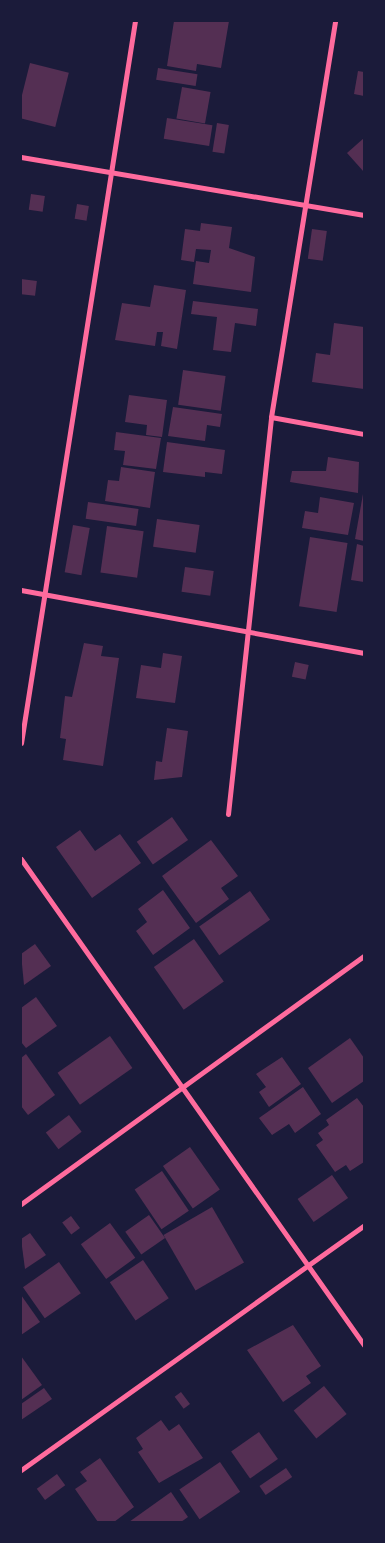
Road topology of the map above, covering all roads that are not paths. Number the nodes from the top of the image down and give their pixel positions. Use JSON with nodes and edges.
{"nodes":[{"id":1,"x":135,"y":21,"type":"edge"},
{"id":2,"x":335,"y":21,"type":"edge"},
{"id":3,"x":21,"y":158,"type":"edge"},
{"id":4,"x":111,"y":173,"type":"junction"},
{"id":5,"x":304,"y":205,"type":"junction"},
{"id":6,"x":364,"y":215,"type":"edge"},
{"id":7,"x":271,"y":417,"type":"junction"},
{"id":8,"x":364,"y":434,"type":"edge"},
{"id":9,"x":21,"y":590,"type":"edge"},
{"id":10,"x":44,"y":594,"type":"junction"},
{"id":11,"x":247,"y":630,"type":"junction"},
{"id":12,"x":364,"y":653,"type":"edge"},
{"id":13,"x":21,"y":744,"type":"edge"},
{"id":14,"x":228,"y":814,"type":"dead end"},
{"id":15,"x":21,"y":859,"type":"edge"},
{"id":16,"x":364,"y":956,"type":"edge"},
{"id":17,"x":183,"y":1086,"type":"junction"},
{"id":18,"x":21,"y":1204,"type":"edge"},
{"id":19,"x":364,"y":1225,"type":"edge"},
{"id":20,"x":310,"y":1264,"type":"junction"},
{"id":21,"x":364,"y":1346,"type":"edge"},
{"id":22,"x":21,"y":1470,"type":"edge"}],
"edges":[{"from":1,"to":4,"type":"street"},
{"from":2,"to":5,"type":"street"},
{"from":3,"to":4,"type":"street"},
{"from":4,"to":5,"type":"street"},
{"from":4,"to":10,"type":"street"},
{"from":5,"to":6,"type":"street"},
{"from":5,"to":7,"type":"street"},
{"from":7,"to":8,"type":"street"},
{"from":7,"to":11,"type":"street"},
{"from":9,"to":10,"type":"street"},
{"from":10,"to":11,"type":"street"},
{"from":10,"to":13,"type":"street"},
{"from":11,"to":12,"type":"street"},
{"from":11,"to":14,"type":"street"},
{"from":15,"to":17,"type":"street"},
{"from":16,"to":17,"type":"street"},
{"from":17,"to":18,"type":"street"},
{"from":17,"to":20,"type":"street"},
{"from":19,"to":20,"type":"street"},
{"from":20,"to":21,"type":"street"},
{"from":20,"to":22,"type":"street"}]}
